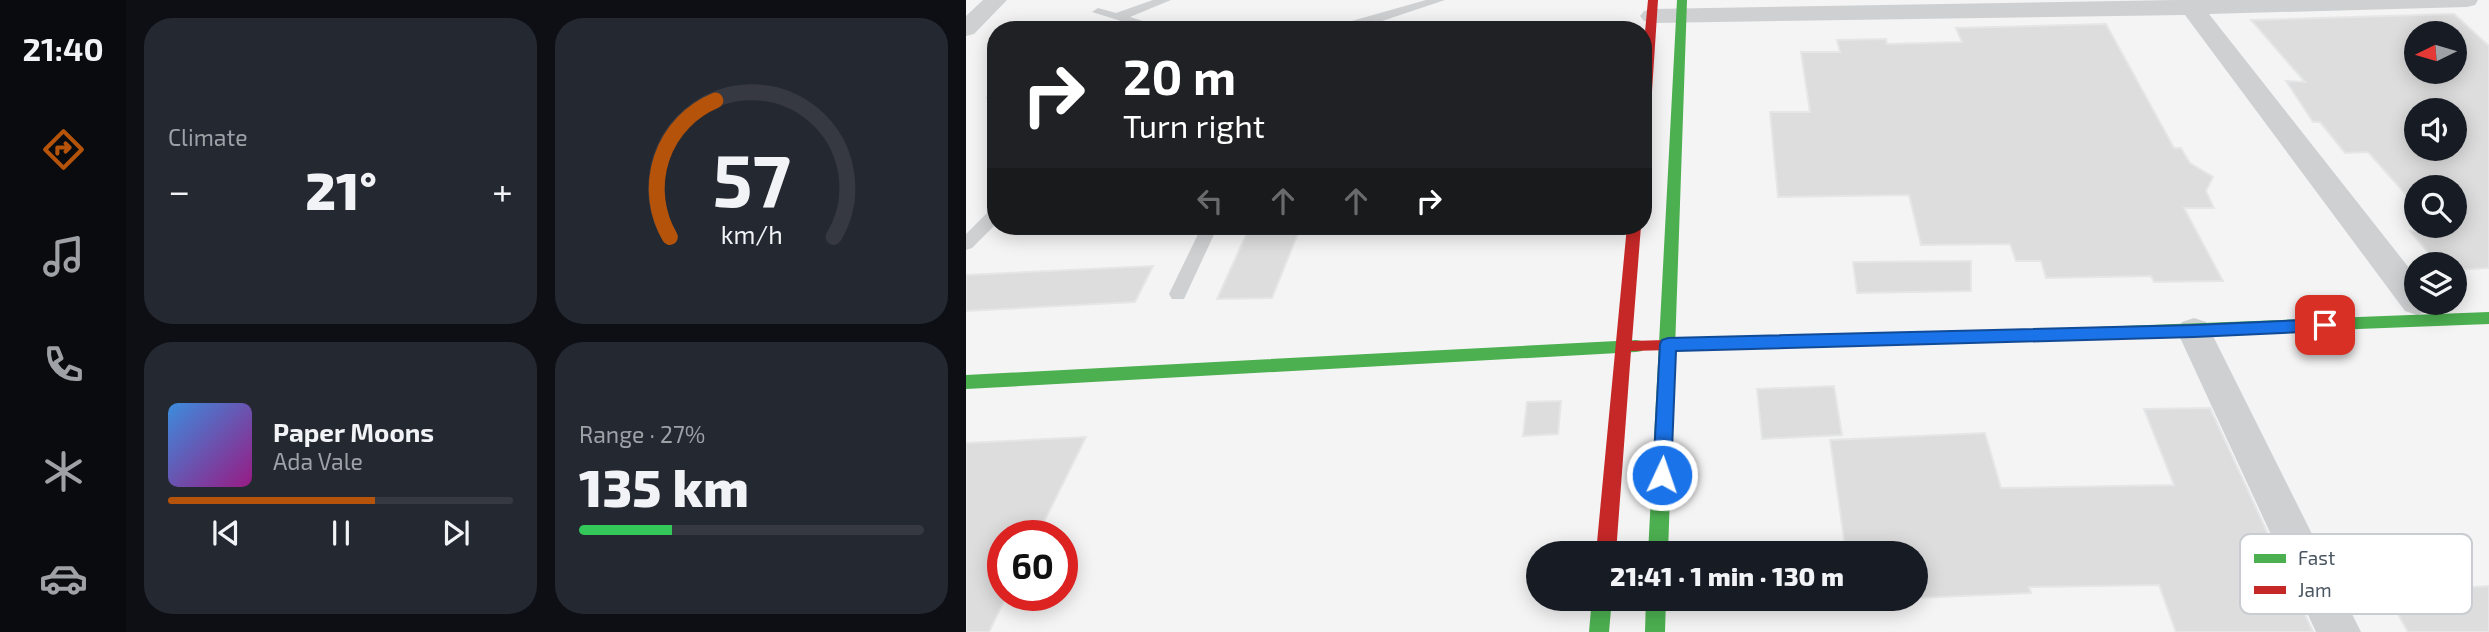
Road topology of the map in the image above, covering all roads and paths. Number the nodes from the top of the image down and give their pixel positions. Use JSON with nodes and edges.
{"nodes":[{"id":1,"x":996,"y":0,"type":"edge"},
{"id":2,"x":1165,"y":0,"type":"edge"},
{"id":3,"x":1405,"y":0,"type":"edge"},
{"id":4,"x":1439,"y":0,"type":"edge"},
{"id":5,"x":2467,"y":0,"type":"edge"},
{"id":6,"x":2189,"y":4,"type":"edge"},
{"id":7,"x":1653,"y":8,"type":"edge"},
{"id":8,"x":1682,"y":8,"type":"edge"},
{"id":9,"x":1098,"y":12,"type":"dead end"},
{"id":10,"x":1395,"y":13,"type":"junction"},
{"id":11,"x":1117,"y":17,"type":"junction"},
{"id":12,"x":1132,"y":21,"type":"edge"},
{"id":13,"x":1370,"y":21,"type":"edge"},
{"id":14,"x":966,"y":29,"type":"edge"},
{"id":15,"x":987,"y":223,"type":"edge"},
{"id":16,"x":1206,"y":235,"type":"edge"},
{"id":17,"x":1633,"y":235,"type":"edge"},
{"id":18,"x":966,"y":244,"type":"edge"},
{"id":19,"x":2404,"y":286,"type":"edge"},
{"id":20,"x":1178,"y":294,"type":"dead end"},
{"id":21,"x":2404,"y":310,"type":"edge"},
{"id":22,"x":2467,"y":315,"type":"edge"},
{"id":23,"x":2489,"y":318,"type":"edge"},
{"id":24,"x":2194,"y":331,"type":"junction"},
{"id":25,"x":1668,"y":344,"type":"junction"},
{"id":26,"x":1622,"y":348,"type":"junction"},
{"id":27,"x":966,"y":382,"type":"edge"},
{"id":28,"x":2292,"y":534,"type":"edge"},
{"id":29,"x":1606,"y":541,"type":"edge"},
{"id":30,"x":1659,"y":541,"type":"edge"},
{"id":31,"x":1601,"y":611,"type":"edge"},
{"id":32,"x":1656,"y":611,"type":"edge"},
{"id":33,"x":2330,"y":614,"type":"edge"},
{"id":34,"x":1599,"y":632,"type":"edge"},
{"id":35,"x":1655,"y":632,"type":"edge"},
{"id":36,"x":2339,"y":632,"type":"edge"}],
"edges":[{"from":1,"to":14,"type":"street"},
{"from":2,"to":11,"type":"lane"},
{"from":3,"to":10,"type":"lane"},
{"from":4,"to":10,"type":"lane"},
{"from":5,"to":6,"type":"street"},
{"from":6,"to":8,"type":"street"},
{"from":6,"to":19,"type":"street"},
{"from":7,"to":8,"type":"street"},
{"from":8,"to":25,"type":"main road"},
{"from":9,"to":11,"type":"lane"},
{"from":10,"to":13,"type":"lane"},
{"from":11,"to":12,"type":"lane"},
{"from":15,"to":18,"type":"lane"},
{"from":16,"to":20,"type":"lane"},
{"from":17,"to":26,"type":"main road"},
{"from":21,"to":24,"type":"main road"},
{"from":22,"to":23,"type":"main road"},
{"from":24,"to":25,"type":"main road"},
{"from":24,"to":28,"type":"street"},
{"from":25,"to":26,"type":"main road"},
{"from":25,"to":30,"type":"main road"},
{"from":26,"to":27,"type":"main road"},
{"from":26,"to":29,"type":"main road"},
{"from":31,"to":34,"type":"main road"},
{"from":32,"to":35,"type":"main road"},
{"from":33,"to":36,"type":"street"}]}
